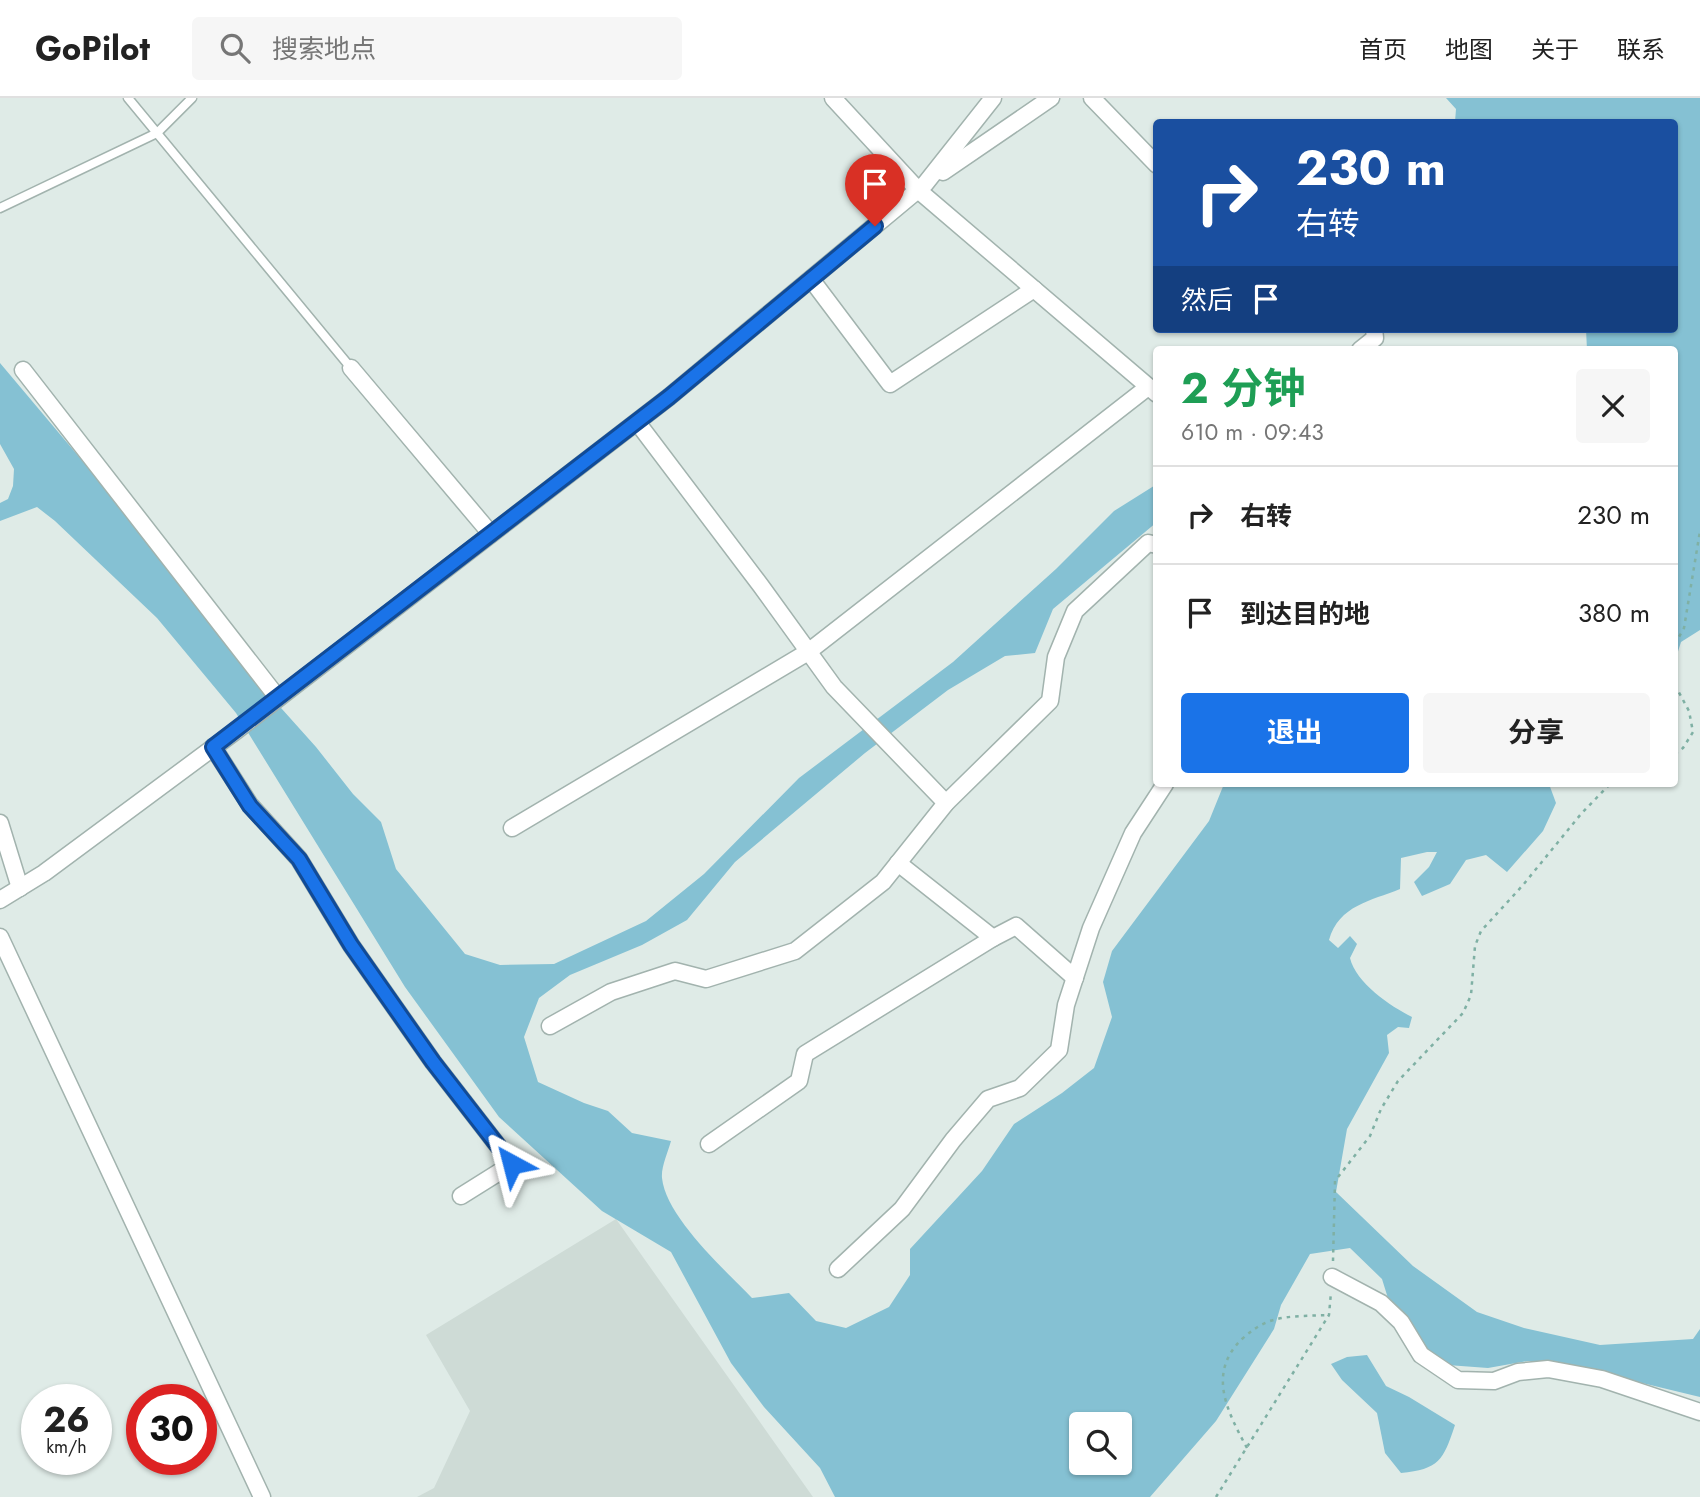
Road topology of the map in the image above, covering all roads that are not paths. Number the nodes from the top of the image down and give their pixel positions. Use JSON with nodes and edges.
{"nodes":[{"id":1,"x":128,"y":98,"type":"edge"},
{"id":2,"x":192,"y":98,"type":"edge"},
{"id":3,"x":833,"y":98,"type":"edge"},
{"id":4,"x":993,"y":98,"type":"edge"},
{"id":5,"x":1051,"y":98,"type":"edge"},
{"id":6,"x":1092,"y":98,"type":"edge"},
{"id":7,"x":157,"y":133,"type":"junction"},
{"id":8,"x":1153,"y":161,"type":"edge"},
{"id":9,"x":921,"y":187,"type":"junction"},
{"id":10,"x":0,"y":208,"type":"edge"},
{"id":11,"x":811,"y":279,"type":"junction"},
{"id":12,"x":1034,"y":289,"type":"junction"},
{"id":13,"x":1374,"y":333,"type":"edge"},
{"id":14,"x":1365,"y":346,"type":"edge"},
{"id":15,"x":351,"y":368,"type":"joint"},
{"id":16,"x":23,"y":370,"type":"dead end"},
{"id":17,"x":1152,"y":390,"type":"edge"},
{"id":18,"x":637,"y":422,"type":"junction"},
{"id":19,"x":491,"y":534,"type":"junction"},
{"id":20,"x":1153,"y":544,"type":"edge"},
{"id":21,"x":808,"y":652,"type":"junction"},
{"id":22,"x":278,"y":698,"type":"junction"},
{"id":23,"x":213,"y":747,"type":"junction"},
{"id":24,"x":1163,"y":787,"type":"edge"},
{"id":25,"x":946,"y":803,"type":"junction"},
{"id":26,"x":0,"y":823,"type":"edge"},
{"id":27,"x":512,"y":828,"type":"dead end"},
{"id":28,"x":898,"y":863,"type":"junction"},
{"id":29,"x":20,"y":888,"type":"junction"},
{"id":30,"x":0,"y":901,"type":"edge"},
{"id":31,"x":0,"y":937,"type":"edge"},
{"id":32,"x":993,"y":938,"type":"junction"},
{"id":33,"x":1075,"y":978,"type":"junction"},
{"id":34,"x":551,"y":1026,"type":"dead end"},
{"id":35,"x":709,"y":1144,"type":"dead end"},
{"id":36,"x":461,"y":1196,"type":"dead end"},
{"id":37,"x":838,"y":1269,"type":"dead end"},
{"id":38,"x":1332,"y":1277,"type":"road end"},
{"id":39,"x":1700,"y":1412,"type":"edge"},
{"id":40,"x":262,"y":1497,"type":"edge"}],
"edges":[{"from":1,"to":7,"type":"lane"},
{"from":2,"to":7,"type":"lane"},
{"from":3,"to":9,"type":"street"},
{"from":4,"to":9,"type":"street"},
{"from":5,"to":9,"type":"street"},
{"from":6,"to":8,"type":"street"},
{"from":7,"to":10,"type":"lane"},
{"from":7,"to":15,"type":"lane"},
{"from":9,"to":11,"type":"street"},
{"from":9,"to":12,"type":"street"},
{"from":11,"to":12,"type":"street"},
{"from":11,"to":18,"type":"street"},
{"from":12,"to":17,"type":"street"},
{"from":13,"to":14,"type":"street"},
{"from":15,"to":19,"type":"street"},
{"from":16,"to":22,"type":"street"},
{"from":17,"to":21,"type":"street"},
{"from":18,"to":19,"type":"street"},
{"from":18,"to":21,"type":"street"},
{"from":19,"to":22,"type":"street"},
{"from":20,"to":25,"type":"street"},
{"from":21,"to":25,"type":"street"},
{"from":21,"to":27,"type":"street"},
{"from":22,"to":23,"type":"street"},
{"from":23,"to":29,"type":"street"},
{"from":23,"to":36,"type":"street"},
{"from":24,"to":33,"type":"street"},
{"from":25,"to":28,"type":"street"},
{"from":26,"to":29,"type":"street"},
{"from":28,"to":32,"type":"street"},
{"from":28,"to":34,"type":"street"},
{"from":29,"to":30,"type":"street"},
{"from":31,"to":40,"type":"street"},
{"from":32,"to":33,"type":"street"},
{"from":32,"to":35,"type":"street"},
{"from":33,"to":37,"type":"street"},
{"from":38,"to":39,"type":"street"}]}
